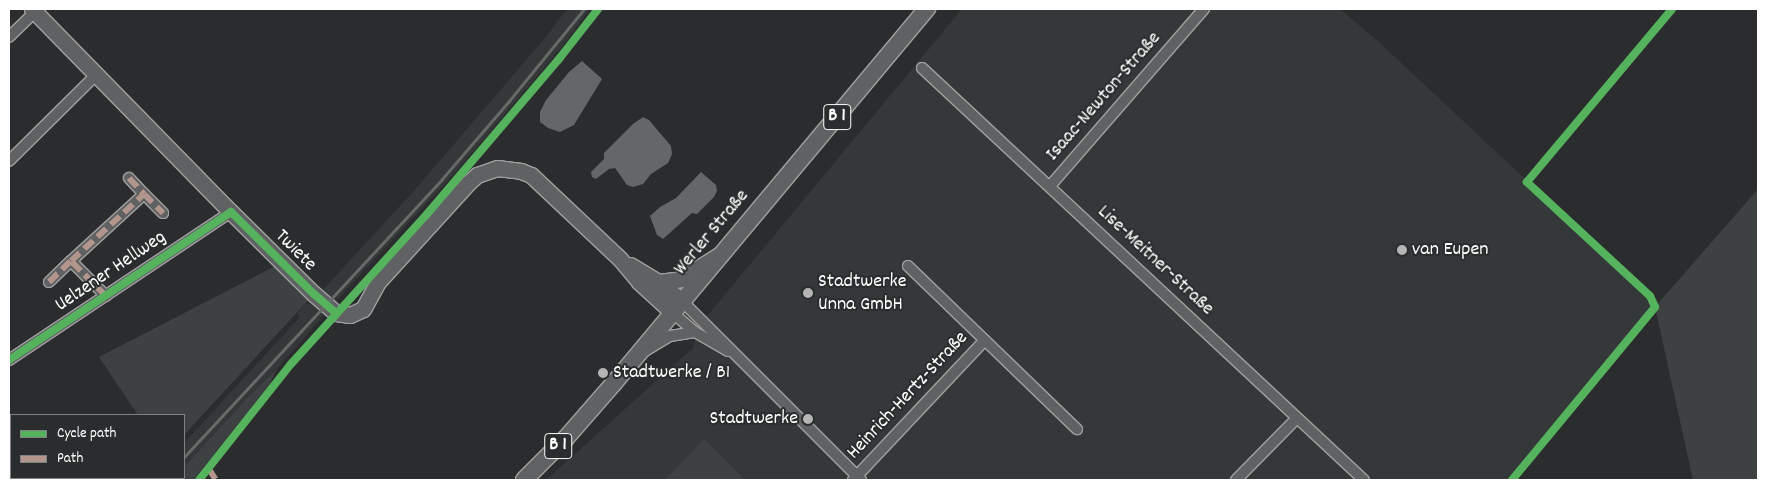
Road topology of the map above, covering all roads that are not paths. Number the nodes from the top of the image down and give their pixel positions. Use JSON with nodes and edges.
{"nodes":[{"id":1,"x":927,"y":9,"type":"edge"},
{"id":2,"x":1204,"y":9,"type":"edge"},
{"id":3,"x":34,"y":10,"type":"edge"},
{"id":4,"x":9,"y":37,"type":"edge"},
{"id":5,"x":922,"y":68,"type":"dead end"},
{"id":6,"x":96,"y":75,"type":"junction"},
{"id":7,"x":9,"y":161,"type":"edge"},
{"id":8,"x":129,"y":178,"type":"dead end"},
{"id":9,"x":1050,"y":186,"type":"junction"},
{"id":10,"x":144,"y":194,"type":"junction"},
{"id":11,"x":231,"y":212,"type":"junction"},
{"id":12,"x":164,"y":213,"type":"dead end"},
{"id":13,"x":720,"y":255,"type":"junction"},
{"id":14,"x":620,"y":259,"type":"junction"},
{"id":15,"x":71,"y":261,"type":"junction"},
{"id":16,"x":908,"y":266,"type":"dead end"},
{"id":17,"x":49,"y":282,"type":"dead end"},
{"id":18,"x":658,"y":282,"type":"junction"},
{"id":19,"x":106,"y":296,"type":"junction"},
{"id":20,"x":677,"y":307,"type":"junction"},
{"id":21,"x":695,"y":332,"type":"junction"},
{"id":22,"x":985,"y":340,"type":"junction"},
{"id":23,"x":731,"y":352,"type":"junction"},
{"id":24,"x":639,"y":354,"type":"junction"},
{"id":25,"x":9,"y":360,"type":"edge"},
{"id":26,"x":1297,"y":418,"type":"junction"},
{"id":27,"x":1077,"y":429,"type":"dead end"},
{"id":28,"x":857,"y":479,"type":"edge"},
{"id":29,"x":524,"y":480,"type":"edge"},
{"id":30,"x":1236,"y":480,"type":"edge"},
{"id":31,"x":1364,"y":480,"type":"edge"}],
"edges":[{"from":1,"to":13,"type":"main road","name":"Werler Straße","number":"B 1"},
{"from":2,"to":9,"type":"street","name":"Isaac-Newton-Straße"},
{"from":3,"to":4,"type":"street"},
{"from":3,"to":6,"type":"street","name":"Twiete"},
{"from":5,"to":9,"type":"street","name":"Lise-Meitner-Straße"},
{"from":6,"to":7,"type":"street"},
{"from":6,"to":11,"type":"street","name":"Twiete"},
{"from":8,"to":10,"type":"street"},
{"from":9,"to":26,"type":"street","name":"Lise-Meitner-Straße"},
{"from":10,"to":12,"type":"street"},
{"from":10,"to":15,"type":"street"},
{"from":11,"to":14,"type":"street","name":"Twiete"},
{"from":11,"to":19,"type":"street","name":"Uelzener Hellweg"},
{"from":13,"to":18,"type":"street"},
{"from":13,"to":20,"type":"main road","name":"Werler Straße","number":"B 1"},
{"from":14,"to":18,"type":"street","name":"Twiete"},
{"from":14,"to":20,"type":"street","name":"Twiete"},
{"from":15,"to":17,"type":"street"},
{"from":15,"to":19,"type":"street"},
{"from":16,"to":22,"type":"street","name":"Heinrich-Hertz-Straße"},
{"from":18,"to":20,"type":"street","name":"Twiete"},
{"from":19,"to":25,"type":"street","name":"Uelzener Hellweg"},
{"from":20,"to":21,"type":"street","name":"Heinrich-Hertz-Straße"},
{"from":20,"to":23,"type":"street","name":"Heinrich-Hertz-Straße"},
{"from":20,"to":24,"type":"main road","name":"Werler Straße","number":"B 1"},
{"from":21,"to":23,"type":"street","name":"Heinrich-Hertz-Straße"},
{"from":21,"to":24,"type":"street"},
{"from":22,"to":27,"type":"street","name":"Heinrich-Hertz-Straße"},
{"from":22,"to":28,"type":"street","name":"Heinrich-Hertz-Straße"},
{"from":23,"to":28,"type":"street","name":"Heinrich-Hertz-Straße"},
{"from":24,"to":29,"type":"main road","name":"Werler Straße","number":"B 1"},
{"from":26,"to":30,"type":"street"},
{"from":26,"to":31,"type":"street","name":"Lise-Meitner-Straße"}]}
